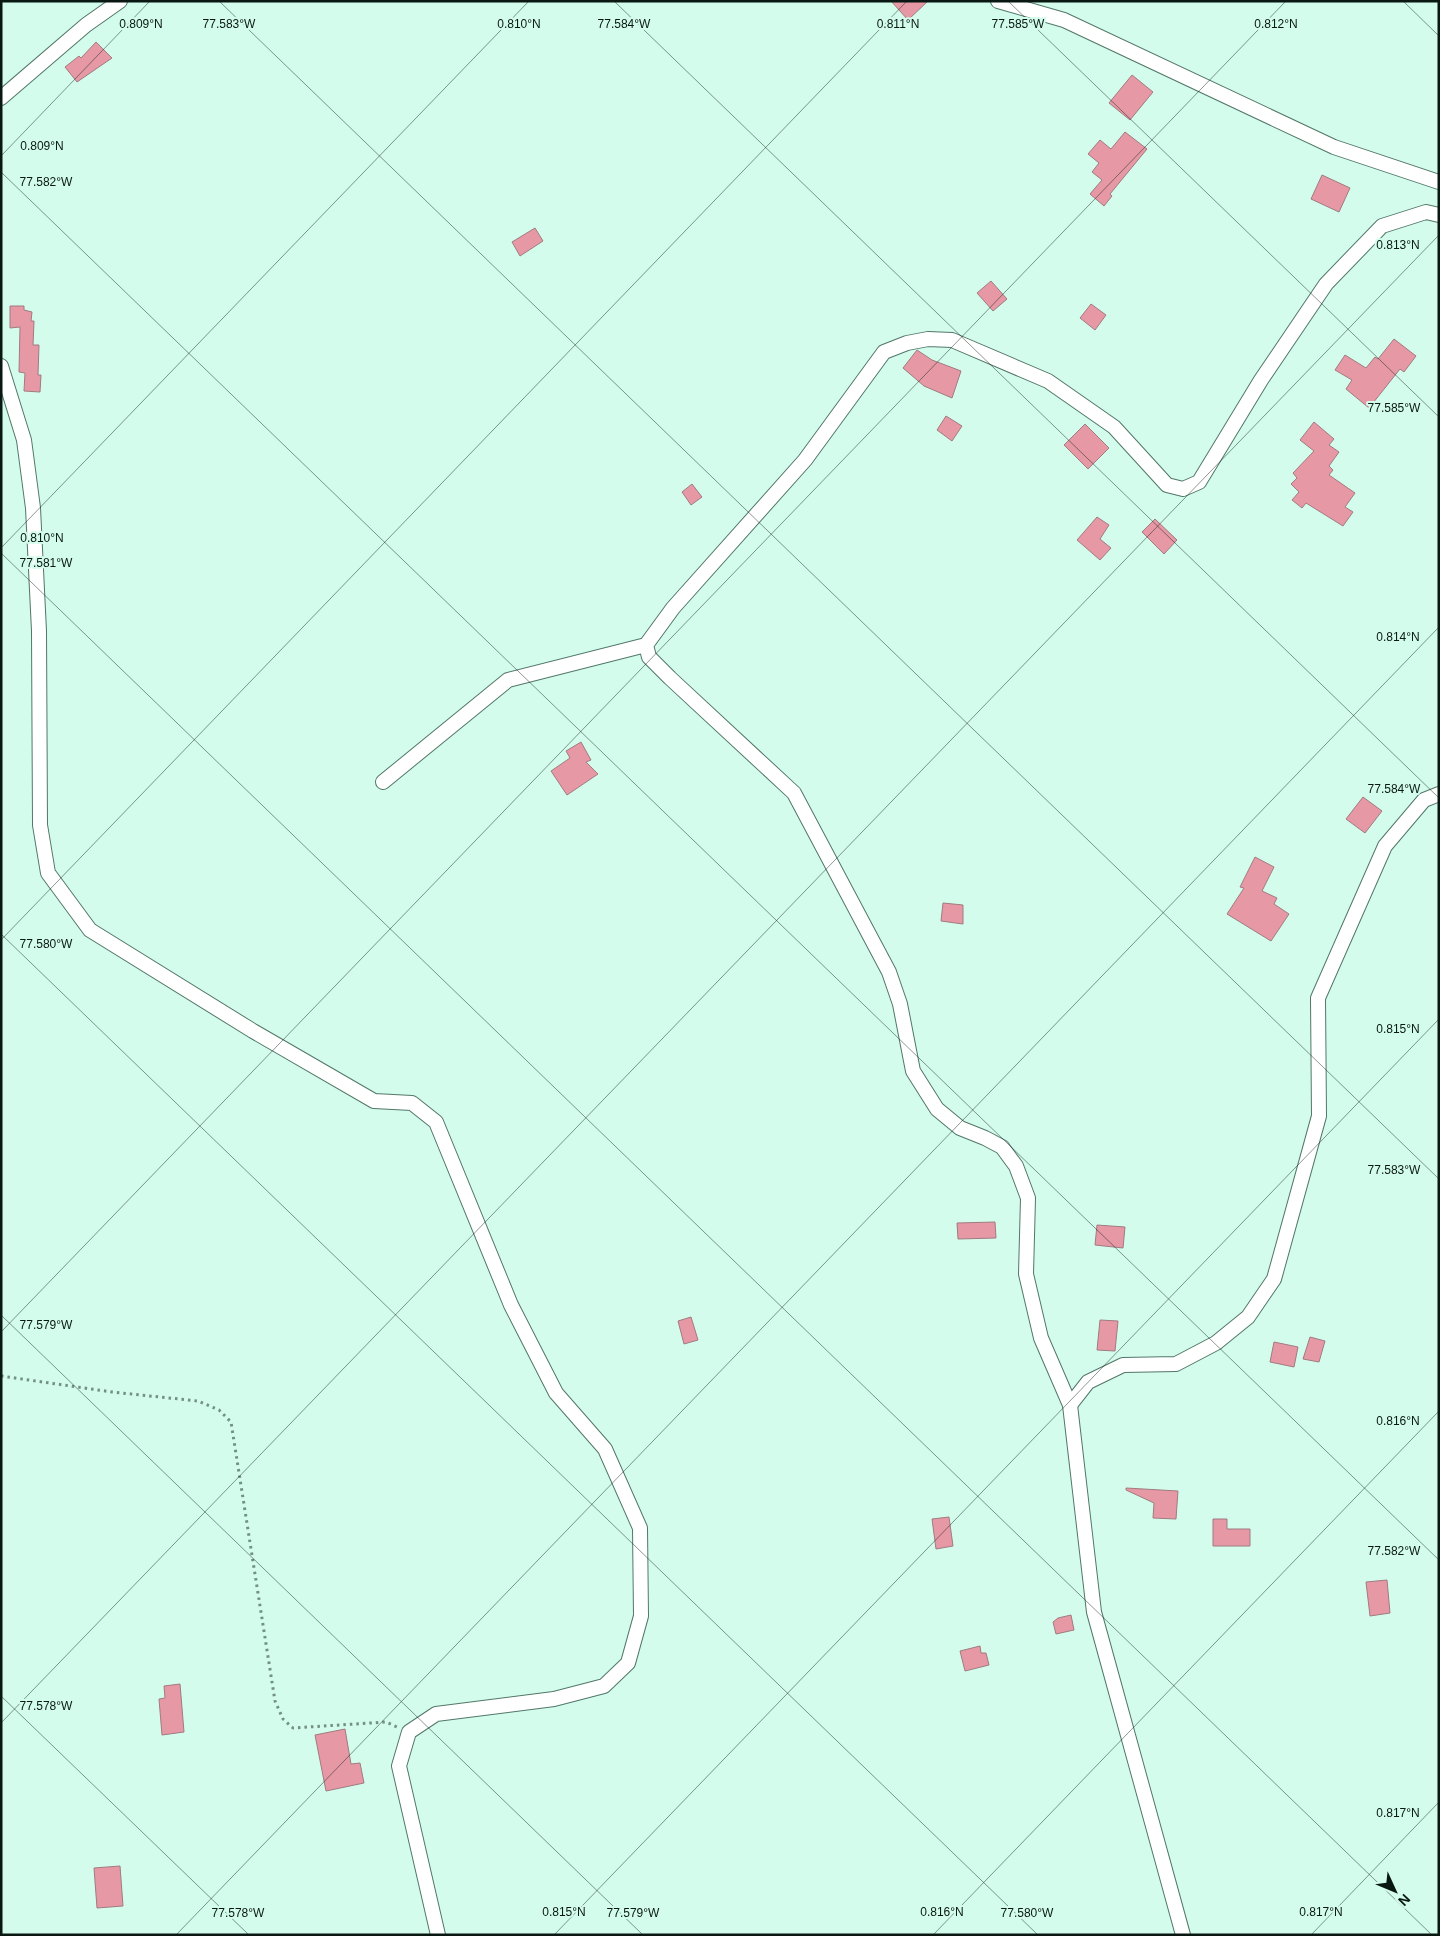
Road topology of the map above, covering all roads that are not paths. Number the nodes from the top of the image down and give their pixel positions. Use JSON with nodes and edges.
{"nodes":[{"id":1,"x":120,"y":1,"type":"edge"},
{"id":2,"x":998,"y":1,"type":"edge"},
{"id":3,"x":1,"y":98,"type":"edge"},
{"id":4,"x":1439,"y":182,"type":"edge"},
{"id":5,"x":1439,"y":215,"type":"edge"},
{"id":6,"x":1,"y":366,"type":"edge"},
{"id":7,"x":646,"y":646,"type":"junction"},
{"id":8,"x":383,"y":782,"type":"dead end"},
{"id":9,"x":1439,"y":794,"type":"edge"},
{"id":10,"x":1070,"y":1405,"type":"junction"},
{"id":11,"x":438,"y":1935,"type":"edge"},
{"id":12,"x":1183,"y":1935,"type":"edge"}],
"edges":[{"from":1,"to":3,"type":"street"},
{"from":2,"to":4,"type":"street"},
{"from":5,"to":7,"type":"street"},
{"from":6,"to":11,"type":"street"},
{"from":7,"to":8,"type":"street"},
{"from":7,"to":10,"type":"street"},
{"from":9,"to":10,"type":"street"},
{"from":10,"to":12,"type":"street"}]}
